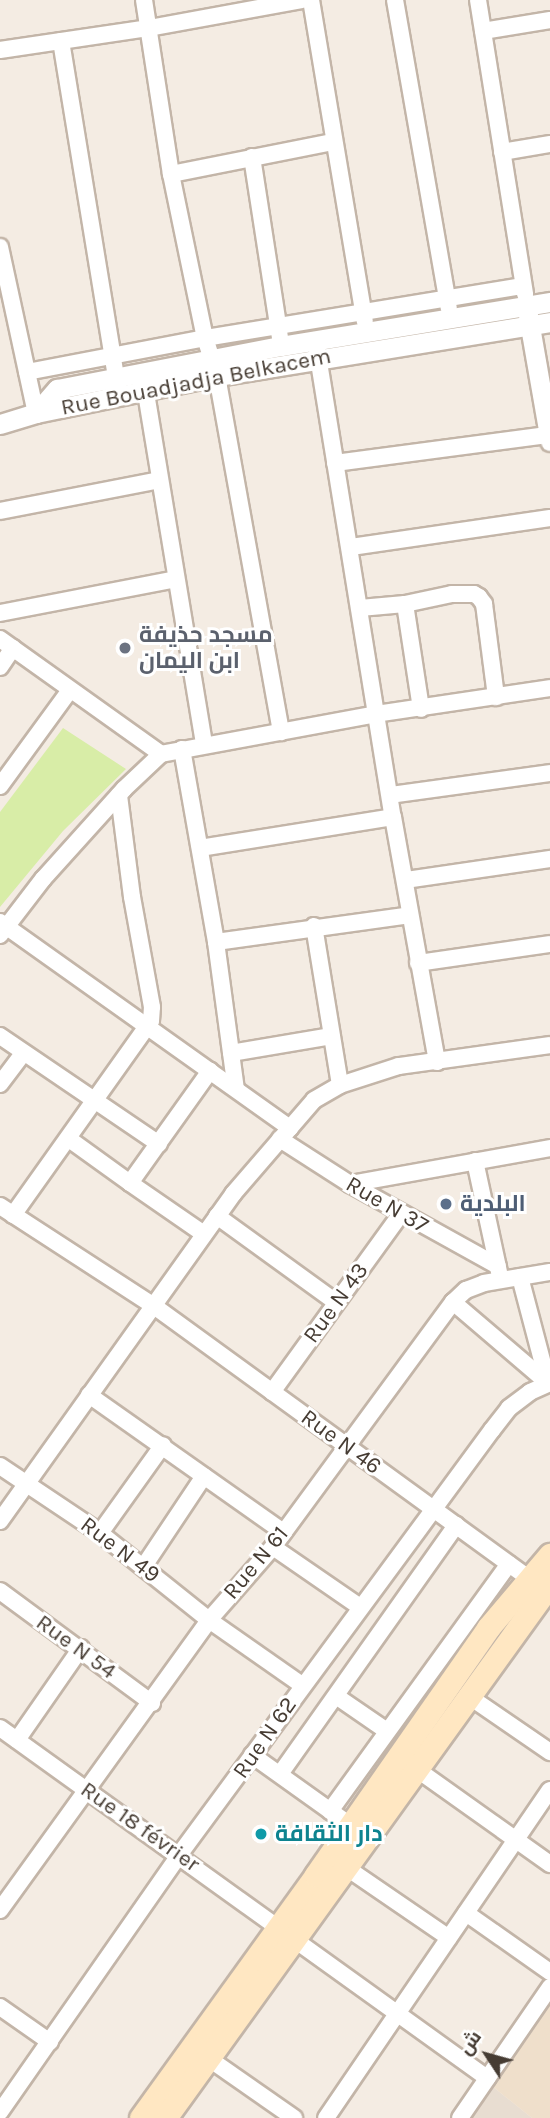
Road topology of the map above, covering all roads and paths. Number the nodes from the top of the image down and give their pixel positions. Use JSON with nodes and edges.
{"nodes":[{"id":1,"x":144,"y":0,"type":"edge"},
{"id":2,"x":301,"y":0,"type":"edge"},
{"id":3,"x":311,"y":0,"type":"edge"},
{"id":4,"x":395,"y":0,"type":"edge"},
{"id":5,"x":478,"y":0,"type":"edge"},
{"id":6,"x":550,"y":20,"type":"edge"},
{"id":7,"x":149,"y":28,"type":"junction"},
{"id":8,"x":483,"y":31,"type":"junction"},
{"id":9,"x":61,"y":41,"type":"junction"},
{"id":10,"x":0,"y":50,"type":"edge"},
{"id":11,"x":333,"y":142,"type":"junction"},
{"id":12,"x":550,"y":144,"type":"edge"},
{"id":13,"x":502,"y":152,"type":"junction"},
{"id":14,"x":252,"y":157,"type":"junction"},
{"id":15,"x":171,"y":174,"type":"junction"},
{"id":16,"x":1,"y":255,"type":"edge"},
{"id":17,"x":523,"y":286,"type":"junction"},
{"id":18,"x":447,"y":298,"type":"junction"},
{"id":19,"x":550,"y":302,"type":"edge"},
{"id":20,"x":528,"y":316,"type":"junction"},
{"id":21,"x":451,"y":318,"type":"junction"},
{"id":22,"x":365,"y":322,"type":"junction"},
{"id":23,"x":550,"y":322,"type":"edge"},
{"id":24,"x":280,"y":337,"type":"junction"},
{"id":25,"x":205,"y":338,"type":"junction"},
{"id":26,"x":317,"y":349,"type":"junction"},
{"id":27,"x":112,"y":356,"type":"junction"},
{"id":28,"x":214,"y":368,"type":"junction"},
{"id":29,"x":27,"y":372,"type":"junction"},
{"id":30,"x":116,"y":376,"type":"junction"},
{"id":31,"x":144,"y":381,"type":"junction"},
{"id":32,"x":120,"y":396,"type":"junction"},
{"id":33,"x":547,"y":411,"type":"edge"},
{"id":34,"x":36,"y":413,"type":"junction"},
{"id":35,"x":0,"y":424,"type":"edge"},
{"id":36,"x":550,"y":438,"type":"edge"},
{"id":37,"x":335,"y":463,"type":"junction"},
{"id":38,"x":159,"y":480,"type":"junction"},
{"id":39,"x":0,"y":511,"type":"edge"},
{"id":40,"x":550,"y":518,"type":"edge"},
{"id":41,"x":351,"y":547,"type":"junction"},
{"id":42,"x":176,"y":579,"type":"junction"},
{"id":43,"x":405,"y":604,"type":"junction"},
{"id":44,"x":360,"y":608,"type":"junction"},
{"id":45,"x":0,"y":613,"type":"edge"},
{"id":46,"x":7,"y":643,"type":"edge"},
{"id":47,"x":0,"y":667,"type":"edge"},
{"id":48,"x":550,"y":688,"type":"edge"},
{"id":49,"x":70,"y":690,"type":"junction"},
{"id":50,"x":496,"y":697,"type":"junction"},
{"id":51,"x":421,"y":709,"type":"junction"},
{"id":52,"x":376,"y":714,"type":"junction"},
{"id":53,"x":281,"y":732,"type":"junction"},
{"id":54,"x":204,"y":745,"type":"junction"},
{"id":55,"x":182,"y":749,"type":"junction"},
{"id":56,"x":161,"y":754,"type":"junction"},
{"id":57,"x":550,"y":773,"type":"edge"},
{"id":58,"x":0,"y":786,"type":"edge"},
{"id":59,"x":119,"y":795,"type":"junction"},
{"id":60,"x":390,"y":795,"type":"junction"},
{"id":61,"x":393,"y":817,"type":"junction"},
{"id":62,"x":200,"y":848,"type":"junction"},
{"id":63,"x":550,"y":859,"type":"edge"},
{"id":64,"x":406,"y":880,"type":"junction"},
{"id":65,"x":410,"y":915,"type":"junction"},
{"id":66,"x":314,"y":926,"type":"junction"},
{"id":67,"x":2,"y":928,"type":"edge"},
{"id":68,"x":216,"y":942,"type":"junction"},
{"id":69,"x":550,"y":944,"type":"edge"},
{"id":70,"x":418,"y":963,"type":"junction"},
{"id":71,"x":148,"y":1028,"type":"junction"},
{"id":72,"x":0,"y":1036,"type":"edge"},
{"id":73,"x":332,"y":1036,"type":"junction"},
{"id":74,"x":550,"y":1045,"type":"edge"},
{"id":75,"x":23,"y":1053,"type":"junction"},
{"id":76,"x":231,"y":1053,"type":"junction"},
{"id":77,"x":437,"y":1062,"type":"junction"},
{"id":78,"x":210,"y":1071,"type":"junction"},
{"id":79,"x":0,"y":1084,"type":"edge"},
{"id":80,"x":340,"y":1084,"type":"junction"},
{"id":81,"x":236,"y":1089,"type":"junction"},
{"id":82,"x":96,"y":1102,"type":"junction"},
{"id":83,"x":285,"y":1133,"type":"junction"},
{"id":84,"x":69,"y":1139,"type":"junction"},
{"id":85,"x":159,"y":1144,"type":"junction"},
{"id":86,"x":550,"y":1148,"type":"edge"},
{"id":87,"x":475,"y":1161,"type":"junction"},
{"id":88,"x":130,"y":1183,"type":"junction"},
{"id":89,"x":350,"y":1184,"type":"junction"},
{"id":90,"x":6,"y":1210,"type":"edge"},
{"id":91,"x":401,"y":1214,"type":"junction"},
{"id":92,"x":217,"y":1216,"type":"junction"},
{"id":93,"x":204,"y":1234,"type":"junction"},
{"id":94,"x":550,"y":1272,"type":"edge"},
{"id":95,"x":499,"y":1273,"type":"junction"},
{"id":96,"x":520,"y":1277,"type":"junction"},
{"id":97,"x":453,"y":1301,"type":"junction"},
{"id":98,"x":336,"y":1302,"type":"junction"},
{"id":99,"x":154,"y":1306,"type":"junction"},
{"id":100,"x":549,"y":1383,"type":"edge"},
{"id":101,"x":272,"y":1392,"type":"junction"},
{"id":102,"x":89,"y":1395,"type":"junction"},
{"id":103,"x":163,"y":1445,"type":"junction"},
{"id":104,"x":346,"y":1445,"type":"junction"},
{"id":105,"x":0,"y":1466,"type":"edge"},
{"id":106,"x":204,"y":1476,"type":"junction"},
{"id":107,"x":27,"y":1484,"type":"junction"},
{"id":108,"x":433,"y":1509,"type":"junction"},
{"id":109,"x":0,"y":1521,"type":"edge"},
{"id":110,"x":456,"y":1525,"type":"junction"},
{"id":111,"x":283,"y":1532,"type":"junction"},
{"id":112,"x":100,"y":1533,"type":"junction"},
{"id":113,"x":273,"y":1547,"type":"junction"},
{"id":114,"x":550,"y":1555,"type":"edge"},
{"id":115,"x":509,"y":1564,"type":"junction"},
{"id":116,"x":144,"y":1566,"type":"junction"},
{"id":117,"x":543,"y":1586,"type":"edge"},
{"id":118,"x":0,"y":1591,"type":"edge"},
{"id":119,"x":360,"y":1606,"type":"junction"},
{"id":120,"x":209,"y":1620,"type":"junction"},
{"id":121,"x":81,"y":1648,"type":"junction"},
{"id":122,"x":302,"y":1685,"type":"junction"},
{"id":123,"x":467,"y":1695,"type":"junction"},
{"id":124,"x":337,"y":1696,"type":"junction"},
{"id":125,"x":152,"y":1703,"type":"junction"},
{"id":126,"x":0,"y":1728,"type":"edge"},
{"id":127,"x":387,"y":1731,"type":"junction"},
{"id":128,"x":17,"y":1740,"type":"junction"},
{"id":129,"x":550,"y":1752,"type":"edge"},
{"id":130,"x":252,"y":1755,"type":"junction"},
{"id":131,"x":415,"y":1768,"type":"junction"},
{"id":132,"x":280,"y":1774,"type":"junction"},
{"id":133,"x":88,"y":1790,"type":"junction"},
{"id":134,"x":550,"y":1790,"type":"edge"},
{"id":135,"x":330,"y":1811,"type":"junction"},
{"id":136,"x":350,"y":1825,"type":"junction"},
{"id":137,"x":515,"y":1839,"type":"junction"},
{"id":138,"x":179,"y":1855,"type":"junction"},
{"id":139,"x":550,"y":1864,"type":"edge"},
{"id":140,"x":344,"y":1867,"type":"junction"},
{"id":141,"x":0,"y":1910,"type":"edge"},
{"id":142,"x":466,"y":1913,"type":"junction"},
{"id":143,"x":286,"y":1931,"type":"junction"},
{"id":144,"x":449,"y":1938,"type":"junction"},
{"id":145,"x":550,"y":1972,"type":"edge"},
{"id":146,"x":550,"y":1987,"type":"edge"},
{"id":147,"x":0,"y":2007,"type":"edge"},
{"id":148,"x":398,"y":2013,"type":"junction"},
{"id":149,"x":50,"y":2042,"type":"junction"},
{"id":150,"x":208,"y":2058,"type":"junction"},
{"id":151,"x":487,"y":2078,"type":"junction"},
{"id":152,"x":0,"y":2112,"type":"edge"},
{"id":153,"x":292,"y":2117,"type":"edge"},
{"id":154,"x":141,"y":2118,"type":"edge"},
{"id":155,"x":165,"y":2118,"type":"edge"},
{"id":156,"x":326,"y":2118,"type":"edge"},
{"id":157,"x":460,"y":2118,"type":"edge"}],
"edges":[{"from":1,"to":7,"type":"street"},
{"from":2,"to":7,"type":"street"},
{"from":3,"to":11,"type":"street"},
{"from":4,"to":18,"type":"street"},
{"from":5,"to":8,"type":"street"},
{"from":6,"to":8,"type":"street"},
{"from":7,"to":9,"type":"street"},
{"from":7,"to":15,"type":"street"},
{"from":8,"to":13,"type":"street"},
{"from":9,"to":10,"type":"street"},
{"from":9,"to":27,"type":"street"},
{"from":11,"to":14,"type":"street"},
{"from":11,"to":22,"type":"street"},
{"from":12,"to":13,"type":"street"},
{"from":13,"to":17,"type":"street"},
{"from":14,"to":15,"type":"street"},
{"from":14,"to":24,"type":"street"},
{"from":15,"to":25,"type":"street"},
{"from":16,"to":29,"type":"street"},
{"from":17,"to":18,"type":"street"},
{"from":17,"to":20,"type":"street"},
{"from":18,"to":21,"type":"street"},
{"from":18,"to":22,"type":"street"},
{"from":19,"to":20,"type":"street","name":"Rue Bouadjadja Belkacem"},
{"from":20,"to":21,"type":"street","name":"Rue Bouadjadja Belkacem"},
{"from":20,"to":23,"type":"street","name":"Rue Bouadjadja Belkacem"},
{"from":20,"to":26,"type":"street","name":"Rue Bouadjadja Belkacem"},
{"from":20,"to":33,"type":"street"},
{"from":21,"to":22,"type":"street","name":"Rue Bouadjadja Belkacem"},
{"from":22,"to":24,"type":"street"},
{"from":22,"to":26,"type":"street","name":"Rue Bouadjadja Belkacem"},
{"from":24,"to":25,"type":"street"},
{"from":24,"to":26,"type":"street","name":"Rue Bouadjadja Belkacem"},
{"from":24,"to":28,"type":"street","name":"Rue Bouadjadja Belkacem"},
{"from":25,"to":27,"type":"street"},
{"from":25,"to":28,"type":"street"},
{"from":26,"to":28,"type":"street","name":"Rue Bouadjadja Belkacem"},
{"from":26,"to":37,"type":"street"},
{"from":27,"to":29,"type":"street"},
{"from":27,"to":30,"type":"street"},
{"from":28,"to":31,"type":"street","name":"Rue Bouadjadja Belkacem"},
{"from":28,"to":53,"type":"street"},
{"from":29,"to":34,"type":"street"},
{"from":30,"to":31,"type":"street","name":"Rue Bouadjadja Belkacem"},
{"from":30,"to":32,"type":"street"},
{"from":30,"to":34,"type":"street","name":"Rue Bouadjadja Belkacem"},
{"from":31,"to":32,"type":"street","name":"Rue Bouadjadja Belkacem"},
{"from":31,"to":38,"type":"street"},
{"from":32,"to":34,"type":"street","name":"Rue Bouadjadja Belkacem"},
{"from":33,"to":36,"type":"street"},
{"from":34,"to":35,"type":"street"},
{"from":36,"to":37,"type":"street"},
{"from":37,"to":41,"type":"street"},
{"from":38,"to":39,"type":"street"},
{"from":38,"to":42,"type":"street"},
{"from":40,"to":41,"type":"street"},
{"from":41,"to":44,"type":"street"},
{"from":42,"to":45,"type":"street"},
{"from":42,"to":54,"type":"street"},
{"from":43,"to":44,"type":"street"},
{"from":43,"to":50,"type":"street"},
{"from":43,"to":51,"type":"street"},
{"from":44,"to":52,"type":"street"},
{"from":46,"to":47,"type":"street"},
{"from":46,"to":49,"type":"street"},
{"from":48,"to":50,"type":"street"},
{"from":49,"to":56,"type":"street"},
{"from":49,"to":58,"type":"street"},
{"from":50,"to":51,"type":"street"},
{"from":51,"to":52,"type":"street"},
{"from":52,"to":53,"type":"street"},
{"from":52,"to":60,"type":"street"},
{"from":53,"to":54,"type":"street"},
{"from":54,"to":55,"type":"street"},
{"from":55,"to":56,"type":"street"},
{"from":55,"to":62,"type":"street"},
{"from":56,"to":59,"type":"street"},
{"from":57,"to":60,"type":"street"},
{"from":59,"to":67,"type":"street"},
{"from":59,"to":71,"type":"street"},
{"from":60,"to":61,"type":"street"},
{"from":61,"to":62,"type":"street"},
{"from":61,"to":64,"type":"street"},
{"from":62,"to":68,"type":"street"},
{"from":63,"to":64,"type":"street"},
{"from":64,"to":65,"type":"street"},
{"from":65,"to":66,"type":"street"},
{"from":65,"to":70,"type":"street"},
{"from":66,"to":68,"type":"street"},
{"from":66,"to":73,"type":"street"},
{"from":67,"to":71,"type":"street","name":"Rue N 37"},
{"from":68,"to":76,"type":"street"},
{"from":69,"to":70,"type":"street"},
{"from":70,"to":77,"type":"street"},
{"from":71,"to":78,"type":"street","name":"Rue N 37"},
{"from":71,"to":82,"type":"street"},
{"from":72,"to":75,"type":"street"},
{"from":73,"to":76,"type":"street"},
{"from":73,"to":80,"type":"street"},
{"from":74,"to":77,"type":"street"},
{"from":75,"to":79,"type":"street"},
{"from":75,"to":82,"type":"street"},
{"from":76,"to":81,"type":"street"},
{"from":77,"to":80,"type":"street"},
{"from":78,"to":81,"type":"street","name":"Rue N 37"},
{"from":78,"to":85,"type":"street"},
{"from":80,"to":83,"type":"street"},
{"from":81,"to":83,"type":"street","name":"Rue N 37"},
{"from":82,"to":84,"type":"street"},
{"from":82,"to":85,"type":"street"},
{"from":83,"to":89,"type":"street","name":"Rue N 37"},
{"from":83,"to":92,"type":"street"},
{"from":84,"to":88,"type":"street"},
{"from":84,"to":90,"type":"street"},
{"from":85,"to":88,"type":"street"},
{"from":86,"to":87,"type":"street"},
{"from":87,"to":89,"type":"street"},
{"from":87,"to":95,"type":"street"},
{"from":88,"to":93,"type":"street"},
{"from":89,"to":91,"type":"street","name":"Rue N 37"},
{"from":90,"to":99,"type":"street","name":"Rue N 46"},
{"from":91,"to":95,"type":"street","name":"Rue N 37"},
{"from":91,"to":98,"type":"street","name":"Rue N 43"},
{"from":92,"to":93,"type":"street"},
{"from":92,"to":98,"type":"street"},
{"from":93,"to":99,"type":"street"},
{"from":94,"to":96,"type":"street","name":"Rue N 61"},
{"from":95,"to":96,"type":"street","name":"Rue N 61"},
{"from":95,"to":97,"type":"street","name":"Rue N 61"},
{"from":96,"to":100,"type":"street"},
{"from":97,"to":100,"type":"street"},
{"from":97,"to":104,"type":"street","name":"Rue N 61"},
{"from":98,"to":101,"type":"street","name":"Rue N 43"},
{"from":99,"to":101,"type":"street","name":"Rue N 46"},
{"from":99,"to":102,"type":"street"},
{"from":100,"to":108,"type":"street","name":"Rue N 62"},
{"from":101,"to":104,"type":"street","name":"Rue N 46"},
{"from":102,"to":103,"type":"street"},
{"from":102,"to":107,"type":"street"},
{"from":103,"to":106,"type":"street"},
{"from":103,"to":112,"type":"street"},
{"from":104,"to":108,"type":"street","name":"Rue N 46"},
{"from":104,"to":111,"type":"street","name":"Rue N 61"},
{"from":105,"to":107,"type":"street","name":"Rue N 49"},
{"from":106,"to":111,"type":"street"},
{"from":106,"to":116,"type":"street"},
{"from":107,"to":109,"type":"street"},
{"from":107,"to":112,"type":"street","name":"Rue N 49"},
{"from":108,"to":110,"type":"street","name":"Rue N 46"},
{"from":108,"to":119,"type":"street","name":"Rue N 62"},
{"from":110,"to":115,"type":"street","name":"Rue N 46"},
{"from":110,"to":124,"type":"street"},
{"from":111,"to":113,"type":"street","name":"Rue N 61"},
{"from":112,"to":116,"type":"street","name":"Rue N 49"},
{"from":113,"to":119,"type":"street"},
{"from":113,"to":120,"type":"street","name":"Rue N 61"},
{"from":114,"to":117,"type":"main road"},
{"from":115,"to":117,"type":"street","name":"Rue N 46"},
{"from":115,"to":127,"type":"street"},
{"from":116,"to":120,"type":"street","name":"Rue N 49"},
{"from":117,"to":123,"type":"main road"},
{"from":117,"to":136,"type":"main road"},
{"from":118,"to":121,"type":"street","name":"Rue N 54"},
{"from":119,"to":122,"type":"street","name":"Rue N 62"},
{"from":120,"to":122,"type":"street","name":"Rue N 49"},
{"from":120,"to":125,"type":"street","name":"Rue N 61"},
{"from":121,"to":125,"type":"street","name":"Rue N 54"},
{"from":121,"to":128,"type":"street"},
{"from":122,"to":130,"type":"street","name":"Rue N 62"},
{"from":123,"to":129,"type":"street"},
{"from":123,"to":131,"type":"main road"},
{"from":124,"to":127,"type":"street"},
{"from":124,"to":132,"type":"street"},
{"from":125,"to":133,"type":"street","name":"Rue N 61"},
{"from":126,"to":128,"type":"street","name":"Rue 18 février"},
{"from":127,"to":135,"type":"street"},
{"from":128,"to":133,"type":"street","name":"Rue 18 février"},
{"from":130,"to":132,"type":"street"},
{"from":130,"to":138,"type":"street","name":"Rue N 62"},
{"from":131,"to":137,"type":"street"},
{"from":131,"to":140,"type":"main road"},
{"from":132,"to":135,"type":"street"},
{"from":133,"to":138,"type":"street","name":"Rue 18 février"},
{"from":133,"to":141,"type":"street","name":"Rue N 61"},
{"from":134,"to":137,"type":"street"},
{"from":135,"to":136,"type":"street"},
{"from":136,"to":143,"type":"main road"},
{"from":137,"to":139,"type":"street"},
{"from":137,"to":142,"type":"street"},
{"from":138,"to":143,"type":"street","name":"Rue 18 février"},
{"from":138,"to":149,"type":"street","name":"Rue N 62"},
{"from":140,"to":143,"type":"main road"},
{"from":140,"to":144,"type":"street"},
{"from":142,"to":144,"type":"street"},
{"from":142,"to":145,"type":"street"},
{"from":143,"to":148,"type":"street","name":"Rue 18 février"},
{"from":143,"to":150,"type":"main road"},
{"from":143,"to":154,"type":"main road"},
{"from":144,"to":148,"type":"street"},
{"from":146,"to":151,"type":"street"},
{"from":147,"to":149,"type":"street"},
{"from":148,"to":151,"type":"street","name":"Rue 18 février"},
{"from":148,"to":156,"type":"street"},
{"from":149,"to":152,"type":"street","name":"Rue N 62"},
{"from":150,"to":153,"type":"street"},
{"from":150,"to":155,"type":"main road"},
{"from":151,"to":157,"type":"street"}]}
